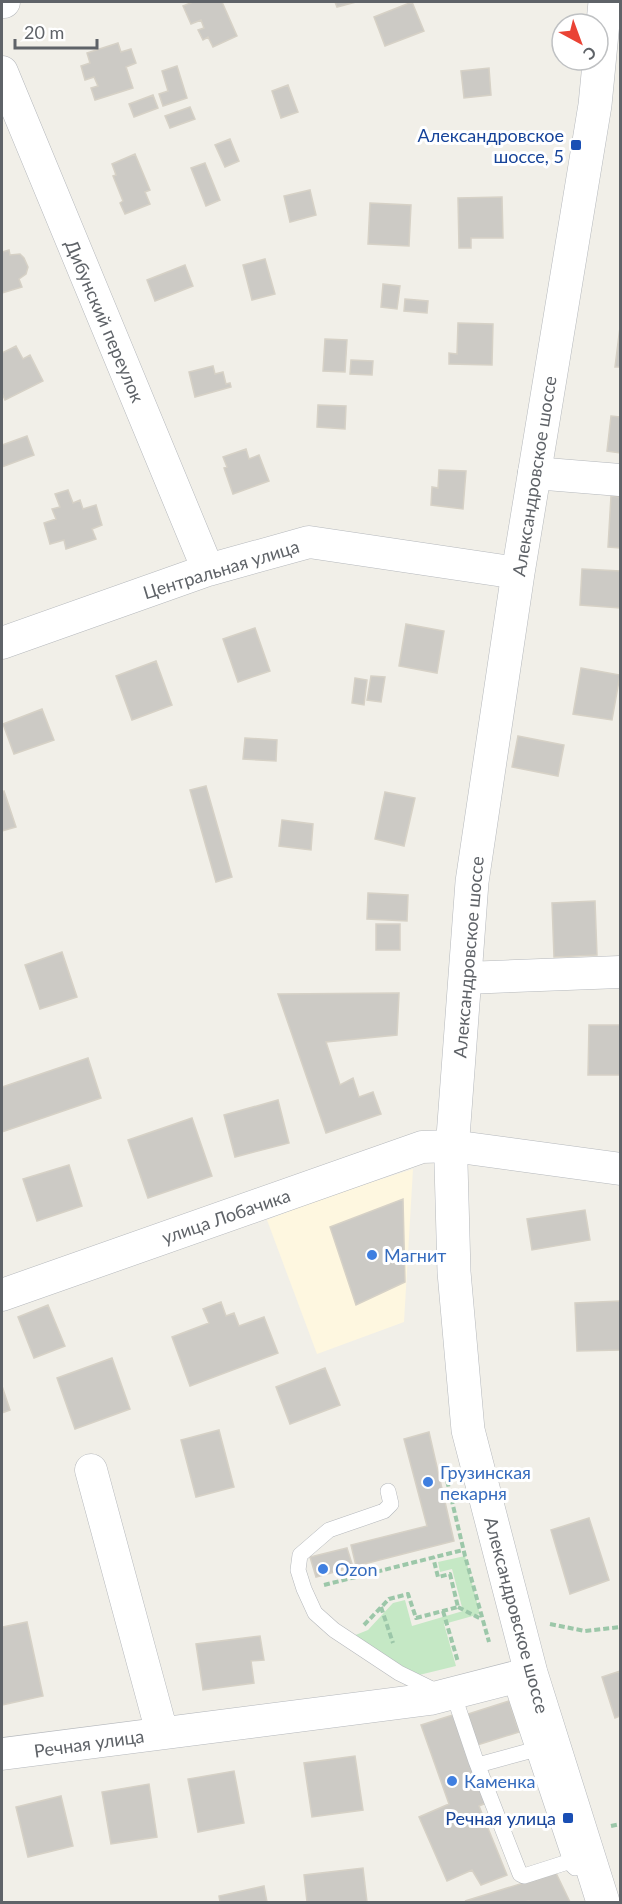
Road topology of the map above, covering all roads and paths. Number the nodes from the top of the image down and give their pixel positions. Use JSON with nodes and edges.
{"nodes":[{"id":1,"x":605,"y":2,"type":"edge"},
{"id":2,"x":2,"y":72,"type":"edge"},
{"id":3,"x":534,"y":473,"type":"junction"},
{"id":4,"x":621,"y":480,"type":"edge"},
{"id":5,"x":208,"y":570,"type":"junction"},
{"id":6,"x":518,"y":573,"type":"junction"},
{"id":7,"x":2,"y":643,"type":"edge"},
{"id":8,"x":621,"y":972,"type":"edge"},
{"id":9,"x":465,"y":978,"type":"junction"},
{"id":10,"x":452,"y":1146,"type":"junction"},
{"id":11,"x":621,"y":1170,"type":"edge"},
{"id":12,"x":2,"y":1295,"type":"edge"},
{"id":13,"x":91,"y":1470,"type":"dead end"},
{"id":14,"x":388,"y":1491,"type":"dead end"},
{"id":15,"x":463,"y":1550,"type":"dead end"},
{"id":16,"x":433,"y":1557,"type":"junction"},
{"id":17,"x":318,"y":1591,"type":"dead end"},
{"id":18,"x":458,"y":1607,"type":"junction"},
{"id":19,"x":443,"y":1611,"type":"junction"},
{"id":20,"x":482,"y":1619,"type":"dead end"},
{"id":21,"x":621,"y":1627,"type":"edge"},
{"id":22,"x":355,"y":1628,"type":"dead end"},
{"id":23,"x":520,"y":1632,"type":"junction"},
{"id":24,"x":520,"y":1676,"type":"junction"},
{"id":25,"x":449,"y":1695,"type":"junction"},
{"id":26,"x":162,"y":1732,"type":"junction"},
{"id":27,"x":533,"y":1750,"type":"junction"},
{"id":28,"x":2,"y":1754,"type":"edge"},
{"id":29,"x":478,"y":1765,"type":"junction"},
{"id":30,"x":589,"y":1880,"type":"edge"}],
"edges":[{"from":1,"to":3,"type":"street","name":"Александровское шоссе"},
{"from":2,"to":5,"type":"street","name":"Дибунский переулок"},
{"from":3,"to":4,"type":"street"},
{"from":3,"to":6,"type":"street","name":"Александровское шоссе"},
{"from":5,"to":6,"type":"street","name":"Центральная улица"},
{"from":5,"to":7,"type":"street","name":"Центральная улица"},
{"from":6,"to":9,"type":"street","name":"Александровское шоссе"},
{"from":8,"to":9,"type":"street"},
{"from":9,"to":10,"type":"street","name":"Александровское шоссе"},
{"from":10,"to":11,"type":"street","name":"улица Лобачика"},
{"from":10,"to":12,"type":"street","name":"улица Лобачика"},
{"from":10,"to":23,"type":"street","name":"Александровское шоссе"},
{"from":13,"to":26,"type":"street"},
{"from":14,"to":25,"type":"lane"},
{"from":15,"to":16,"type":"path"},
{"from":16,"to":17,"type":"path"},
{"from":16,"to":18,"type":"path"},
{"from":18,"to":19,"type":"path"},
{"from":18,"to":20,"type":"path"},
{"from":19,"to":22,"type":"path"},
{"from":19,"to":25,"type":"path"},
{"from":21,"to":23,"type":"path"},
{"from":23,"to":24,"type":"street","name":"Александровское шоссе"},
{"from":24,"to":25,"type":"street","name":"Речная улица"},
{"from":24,"to":27,"type":"lane"},
{"from":24,"to":30,"type":"street","name":"Александровское шоссе"},
{"from":25,"to":26,"type":"street","name":"Речная улица"},
{"from":25,"to":29,"type":"lane"},
{"from":26,"to":28,"type":"street","name":"Речная улица"},
{"from":27,"to":29,"type":"lane"},
{"from":27,"to":30,"type":"lane"},
{"from":29,"to":30,"type":"lane"}]}
